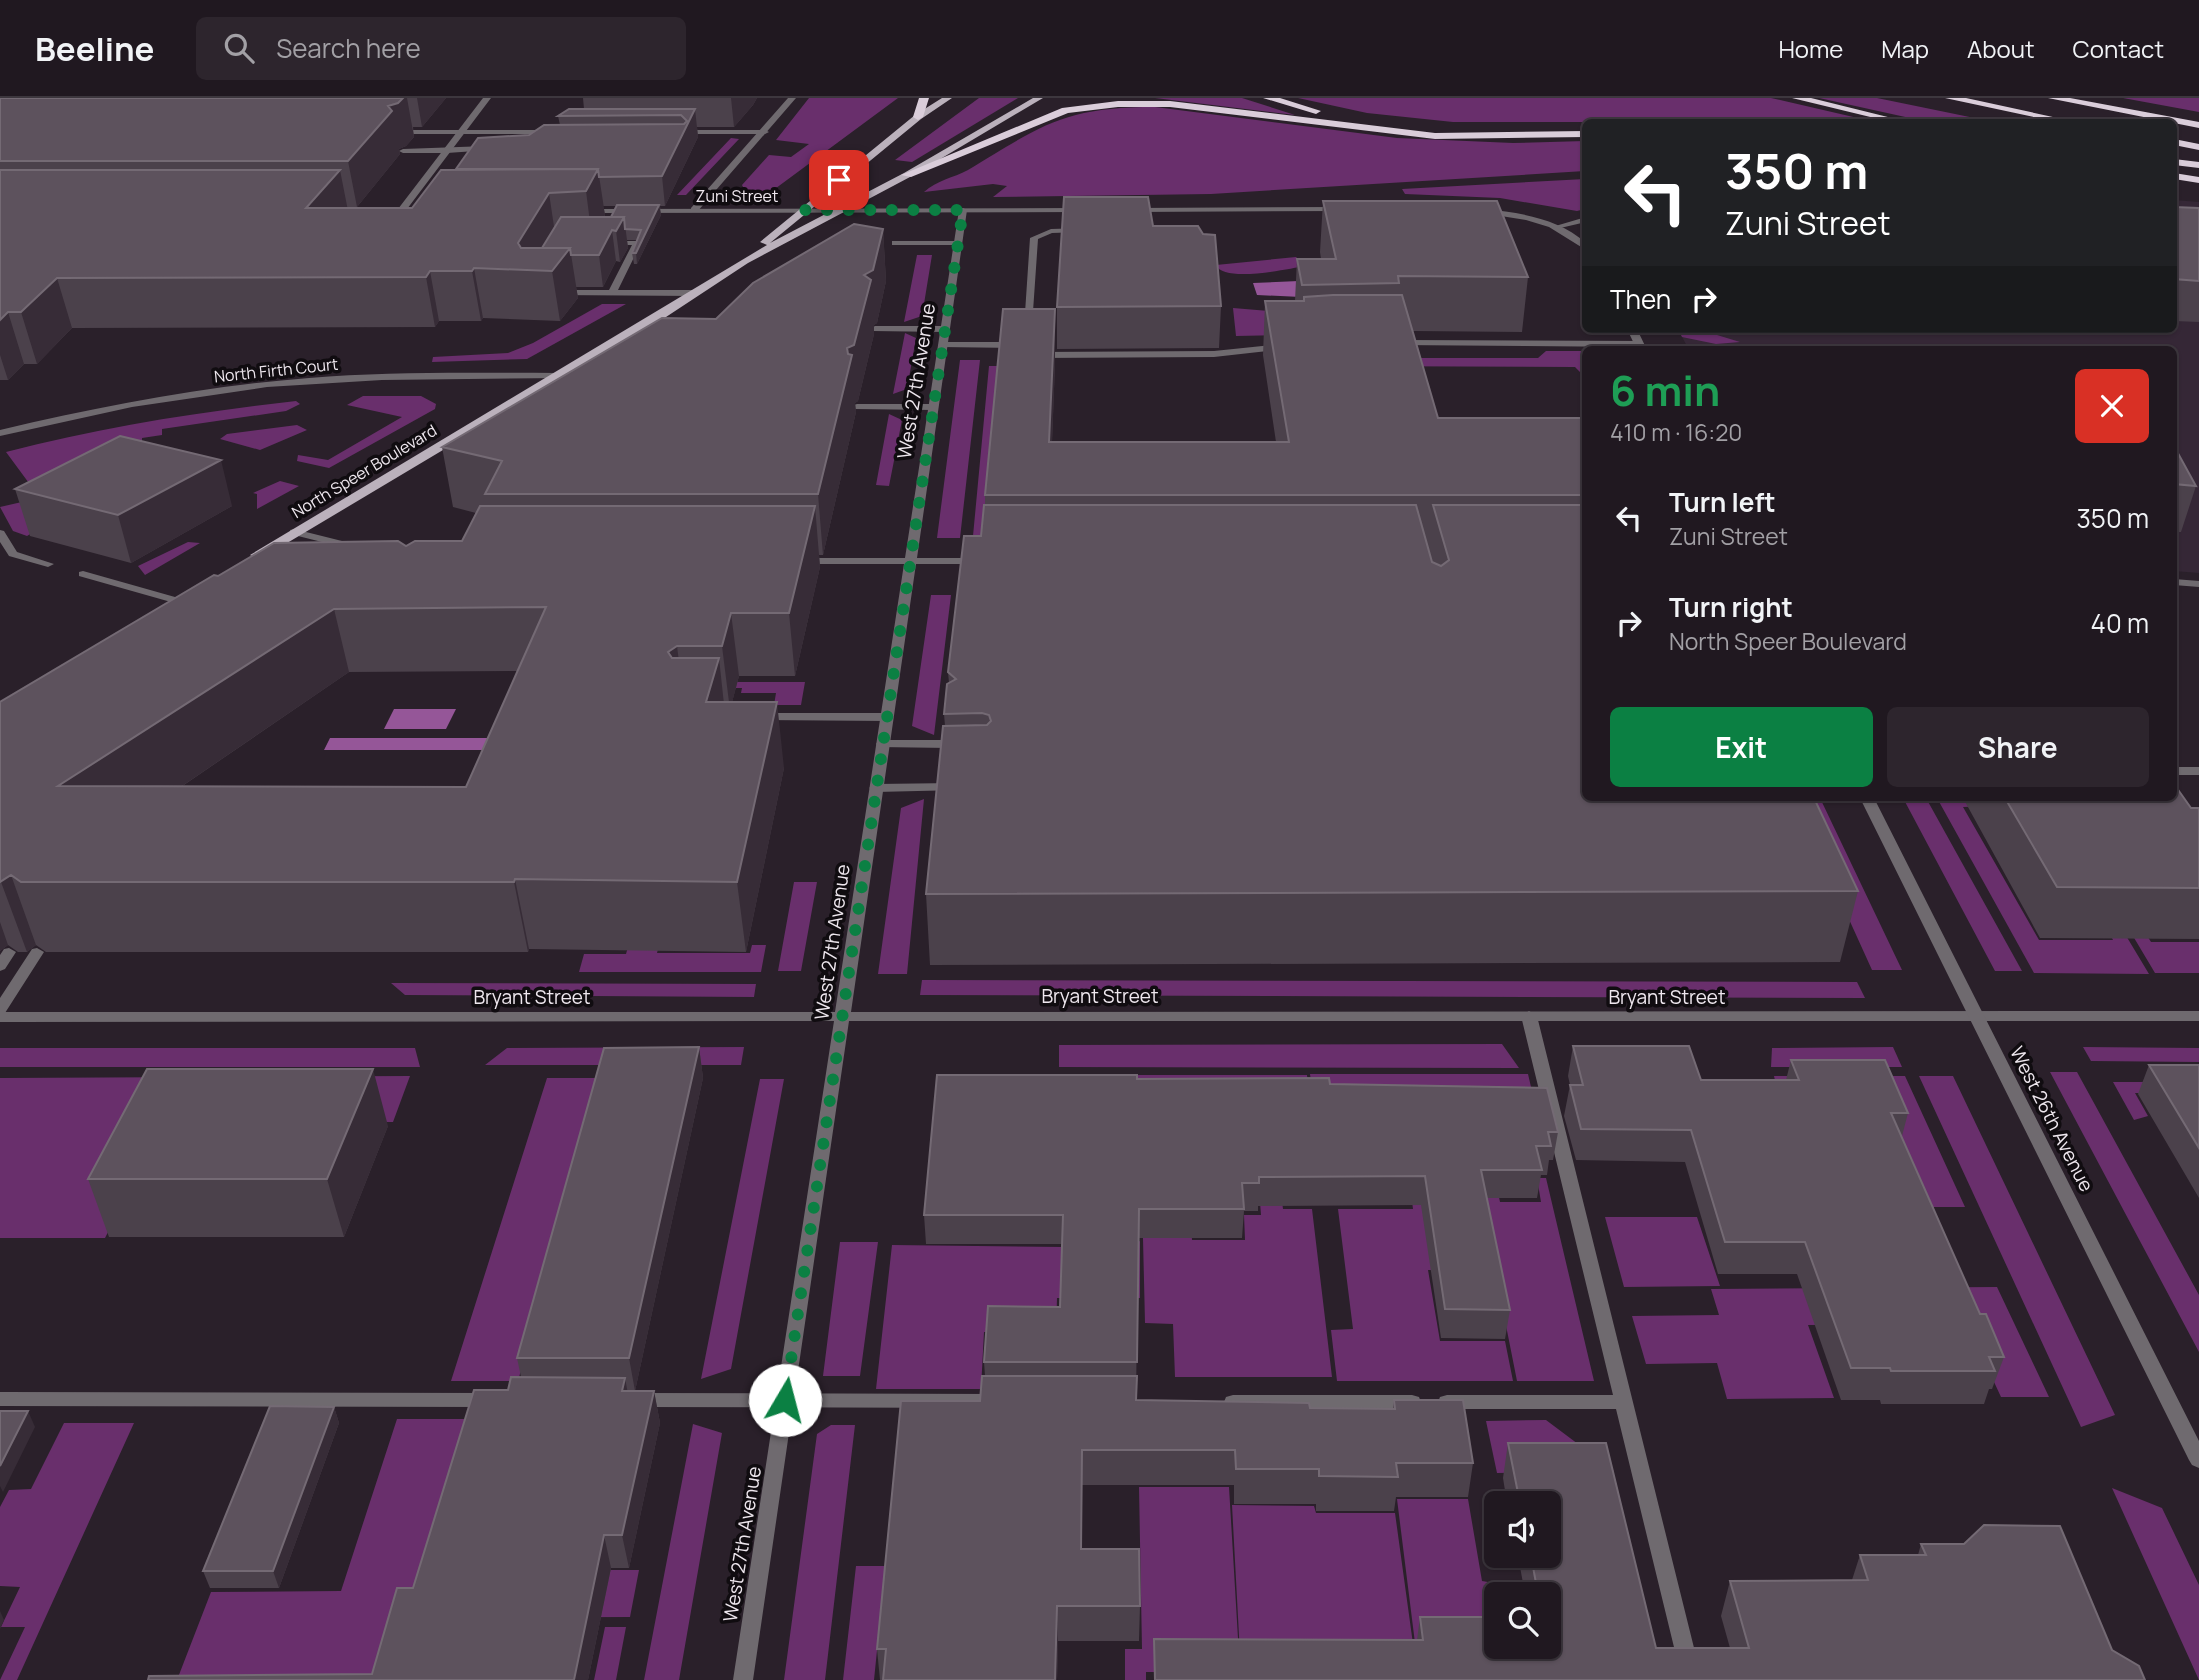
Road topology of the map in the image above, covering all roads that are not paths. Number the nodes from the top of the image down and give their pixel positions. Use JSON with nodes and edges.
{"nodes":[{"id":1,"x":487,"y":98,"type":"edge"},
{"id":2,"x":792,"y":98,"type":"edge"},
{"id":3,"x":924,"y":98,"type":"edge"},
{"id":4,"x":948,"y":98,"type":"edge"},
{"id":5,"x":1040,"y":98,"type":"edge"},
{"id":6,"x":1268,"y":98,"type":"edge"},
{"id":7,"x":1797,"y":98,"type":"edge"},
{"id":8,"x":1950,"y":98,"type":"edge"},
{"id":9,"x":2053,"y":98,"type":"edge"},
{"id":10,"x":2060,"y":98,"type":"edge"},
{"id":11,"x":2076,"y":103,"type":"junction"},
{"id":12,"x":918,"y":117,"type":"junction"},
{"id":13,"x":1890,"y":119,"type":"edge"},
{"id":14,"x":2056,"y":119,"type":"edge"},
{"id":15,"x":2165,"y":119,"type":"edge"},
{"id":16,"x":2177,"y":121,"type":"edge"},
{"id":17,"x":2199,"y":125,"type":"edge"},
{"id":18,"x":1582,"y":128,"type":"edge"},
{"id":19,"x":387,"y":132,"type":"edge"},
{"id":20,"x":461,"y":132,"type":"junction"},
{"id":21,"x":567,"y":132,"type":"edge"},
{"id":22,"x":674,"y":132,"type":"edge"},
{"id":23,"x":765,"y":132,"type":"junction"},
{"id":24,"x":1582,"y":134,"type":"edge"},
{"id":25,"x":2177,"y":143,"type":"edge"},
{"id":26,"x":2199,"y":147,"type":"edge"},
{"id":27,"x":496,"y":148,"type":"edge"},
{"id":28,"x":448,"y":150,"type":"junction"},
{"id":29,"x":403,"y":151,"type":"edge"},
{"id":30,"x":2177,"y":162,"type":"edge"},
{"id":31,"x":2199,"y":165,"type":"edge"},
{"id":32,"x":907,"y":175,"type":"junction"},
{"id":33,"x":2177,"y":176,"type":"edge"},
{"id":34,"x":2199,"y":180,"type":"edge"},
{"id":35,"x":1351,"y":209,"type":"edge"},
{"id":36,"x":802,"y":210,"type":"junction"},
{"id":37,"x":841,"y":210,"type":"junction"},
{"id":38,"x":963,"y":210,"type":"junction"},
{"id":39,"x":1094,"y":210,"type":"edge"},
{"id":40,"x":1120,"y":210,"type":"edge"},
{"id":41,"x":1474,"y":210,"type":"edge"},
{"id":42,"x":390,"y":211,"type":"edge"},
{"id":43,"x":401,"y":211,"type":"junction"},
{"id":44,"x":414,"y":211,"type":"edge"},
{"id":45,"x":574,"y":211,"type":"edge"},
{"id":46,"x":614,"y":211,"type":"junction"},
{"id":47,"x":694,"y":211,"type":"junction"},
{"id":48,"x":609,"y":219,"type":"edge"},
{"id":49,"x":1582,"y":220,"type":"edge"},
{"id":50,"x":1556,"y":227,"type":"junction"},
{"id":51,"x":1096,"y":229,"type":"edge"},
{"id":52,"x":597,"y":243,"type":"edge"},
{"id":53,"x":895,"y":243,"type":"dead end"},
{"id":54,"x":958,"y":243,"type":"junction"},
{"id":55,"x":1582,"y":245,"type":"edge"},
{"id":56,"x":744,"y":261,"type":"junction"},
{"id":57,"x":545,"y":293,"type":"edge"},
{"id":58,"x":612,"y":293,"type":"junction"},
{"id":59,"x":695,"y":293,"type":"junction"},
{"id":60,"x":875,"y":329,"type":"edge"},
{"id":61,"x":945,"y":329,"type":"junction"},
{"id":62,"x":1383,"y":343,"type":"edge"},
{"id":63,"x":943,"y":345,"type":"junction"},
{"id":64,"x":1025,"y":345,"type":"junction"},
{"id":65,"x":1292,"y":346,"type":"edge"},
{"id":66,"x":1582,"y":346,"type":"edge"},
{"id":67,"x":559,"y":376,"type":"junction"},
{"id":68,"x":934,"y":403,"type":"junction"},
{"id":69,"x":858,"y":404,"type":"dead end"},
{"id":70,"x":0,"y":433,"type":"edge"},
{"id":71,"x":0,"y":533,"type":"edge"},
{"id":72,"x":295,"y":533,"type":"junction"},
{"id":73,"x":360,"y":548,"type":"edge"},
{"id":74,"x":248,"y":560,"type":"edge"},
{"id":75,"x":783,"y":561,"type":"edge"},
{"id":76,"x":910,"y":561,"type":"junction"},
{"id":77,"x":996,"y":561,"type":"edge"},
{"id":78,"x":48,"y":564,"type":"dead end"},
{"id":79,"x":83,"y":574,"type":"dead end"},
{"id":80,"x":2177,"y":582,"type":"edge"},
{"id":81,"x":2199,"y":584,"type":"edge"},
{"id":82,"x":178,"y":601,"type":"edge"},
{"id":83,"x":745,"y":717,"type":"edge"},
{"id":84,"x":887,"y":717,"type":"junction"},
{"id":85,"x":883,"y":744,"type":"junction"},
{"id":86,"x":950,"y":744,"type":"edge"},
{"id":87,"x":2177,"y":771,"type":"edge"},
{"id":88,"x":2199,"y":771,"type":"edge"},
{"id":89,"x":971,"y":787,"type":"edge"},
{"id":90,"x":876,"y":788,"type":"junction"},
{"id":91,"x":1869,"y":801,"type":"edge"},
{"id":92,"x":9,"y":952,"type":"dead end"},
{"id":93,"x":37,"y":952,"type":"dead end"},
{"id":94,"x":0,"y":966,"type":"edge"},
{"id":95,"x":0,"y":1010,"type":"edge"},
{"id":96,"x":843,"y":1015,"type":"junction"},
{"id":97,"x":1529,"y":1016,"type":"junction"},
{"id":98,"x":1977,"y":1016,"type":"junction"},
{"id":99,"x":2199,"y":1016,"type":"edge"},
{"id":100,"x":0,"y":1017,"type":"edge"},
{"id":101,"x":0,"y":1398,"type":"edge"},
{"id":102,"x":509,"y":1400,"type":"edge"},
{"id":103,"x":619,"y":1400,"type":"edge"},
{"id":104,"x":785,"y":1400,"type":"junction"},
{"id":105,"x":1019,"y":1401,"type":"edge"},
{"id":106,"x":1212,"y":1402,"type":"edge"},
{"id":107,"x":1624,"y":1402,"type":"junction"},
{"id":108,"x":2199,"y":1460,"type":"edge"},
{"id":109,"x":743,"y":1680,"type":"edge"},
{"id":110,"x":1692,"y":1680,"type":"edge"}],
"edges":[{"from":1,"to":20,"type":"street"},
{"from":2,"to":23,"type":"street"},
{"from":3,"to":12,"type":"highway"},
{"from":4,"to":12,"type":"main road","name":"North Speer Boulevard"},
{"from":5,"to":32,"type":"main road","name":"North Speer Boulevard"},
{"from":6,"to":18,"type":"highway"},
{"from":7,"to":13,"type":"highway"},
{"from":8,"to":14,"type":"highway"},
{"from":9,"to":11,"type":"highway"},
{"from":10,"to":11,"type":"highway"},
{"from":11,"to":15,"type":"highway"},
{"from":12,"to":36,"type":"main road","name":"North Speer Boulevard"},
{"from":16,"to":17,"type":"highway"},
{"from":19,"to":20,"type":"street"},
{"from":20,"to":21,"type":"street"},
{"from":20,"to":28,"type":"street"},
{"from":22,"to":23,"type":"street"},
{"from":23,"to":47,"type":"street"},
{"from":24,"to":32,"type":"highway"},
{"from":25,"to":26,"type":"highway"},
{"from":27,"to":28,"type":"street"},
{"from":28,"to":29,"type":"street"},
{"from":28,"to":43,"type":"street"},
{"from":30,"to":31,"type":"highway"},
{"from":32,"to":37,"type":"main road","name":"North Speer Boulevard"},
{"from":33,"to":34,"type":"highway"},
{"from":35,"to":40,"type":"street"},
{"from":36,"to":37,"type":"street","name":"Zuni Street"},
{"from":36,"to":47,"type":"street","name":"Zuni Street"},
{"from":36,"to":56,"type":"main road","name":"North Speer Boulevard"},
{"from":37,"to":38,"type":"street","name":"Zuni Street"},
{"from":37,"to":56,"type":"main road","name":"North Speer Boulevard"},
{"from":38,"to":39,"type":"street","name":"Zuni Street"},
{"from":38,"to":54,"type":"street","name":"West 27th Avenue"},
{"from":41,"to":50,"type":"street"},
{"from":42,"to":43,"type":"street"},
{"from":43,"to":44,"type":"street"},
{"from":45,"to":46,"type":"street","name":"Zuni Street"},
{"from":46,"to":47,"type":"street","name":"Zuni Street"},
{"from":46,"to":48,"type":"street"},
{"from":49,"to":50,"type":"street"},
{"from":50,"to":55,"type":"street"},
{"from":51,"to":64,"type":"street"},
{"from":52,"to":58,"type":"street"},
{"from":53,"to":54,"type":"street"},
{"from":54,"to":61,"type":"street","name":"West 27th Avenue"},
{"from":56,"to":59,"type":"main road","name":"North Speer Boulevard"},
{"from":57,"to":58,"type":"street"},
{"from":58,"to":59,"type":"street"},
{"from":59,"to":67,"type":"main road","name":"North Speer Boulevard"},
{"from":60,"to":61,"type":"street"},
{"from":61,"to":63,"type":"street","name":"West 27th Avenue"},
{"from":62,"to":66,"type":"street"},
{"from":63,"to":64,"type":"street"},
{"from":63,"to":68,"type":"street","name":"West 27th Avenue"},
{"from":64,"to":65,"type":"street"},
{"from":67,"to":70,"type":"street","name":"North Firth Court"},
{"from":67,"to":72,"type":"main road","name":"North Speer Boulevard"},
{"from":68,"to":69,"type":"street"},
{"from":68,"to":76,"type":"street","name":"West 27th Avenue"},
{"from":71,"to":78,"type":"street"},
{"from":72,"to":73,"type":"street"},
{"from":72,"to":74,"type":"main road","name":"North Speer Boulevard"},
{"from":75,"to":76,"type":"street"},
{"from":76,"to":77,"type":"street"},
{"from":76,"to":84,"type":"street","name":"West 27th Avenue"},
{"from":79,"to":82,"type":"street"},
{"from":80,"to":81,"type":"street"},
{"from":83,"to":84,"type":"street"},
{"from":84,"to":85,"type":"street","name":"West 27th Avenue"},
{"from":85,"to":86,"type":"street"},
{"from":85,"to":90,"type":"street","name":"West 27th Avenue"},
{"from":87,"to":88,"type":"street"},
{"from":89,"to":90,"type":"street"},
{"from":90,"to":96,"type":"street","name":"West 27th Avenue"},
{"from":91,"to":98,"type":"street","name":"West 26th Avenue"},
{"from":92,"to":94,"type":"street"},
{"from":93,"to":95,"type":"street"},
{"from":96,"to":97,"type":"street","name":"Bryant Street"},
{"from":96,"to":100,"type":"street","name":"Bryant Street"},
{"from":96,"to":104,"type":"street","name":"West 27th Avenue"},
{"from":97,"to":98,"type":"street","name":"Bryant Street"},
{"from":97,"to":107,"type":"street"},
{"from":98,"to":99,"type":"street","name":"Bryant Street"},
{"from":98,"to":108,"type":"street","name":"West 26th Avenue"},
{"from":101,"to":102,"type":"street"},
{"from":103,"to":104,"type":"street"},
{"from":104,"to":105,"type":"street"},
{"from":104,"to":109,"type":"street","name":"West 27th Avenue"},
{"from":106,"to":107,"type":"street"},
{"from":107,"to":110,"type":"street"}]}
